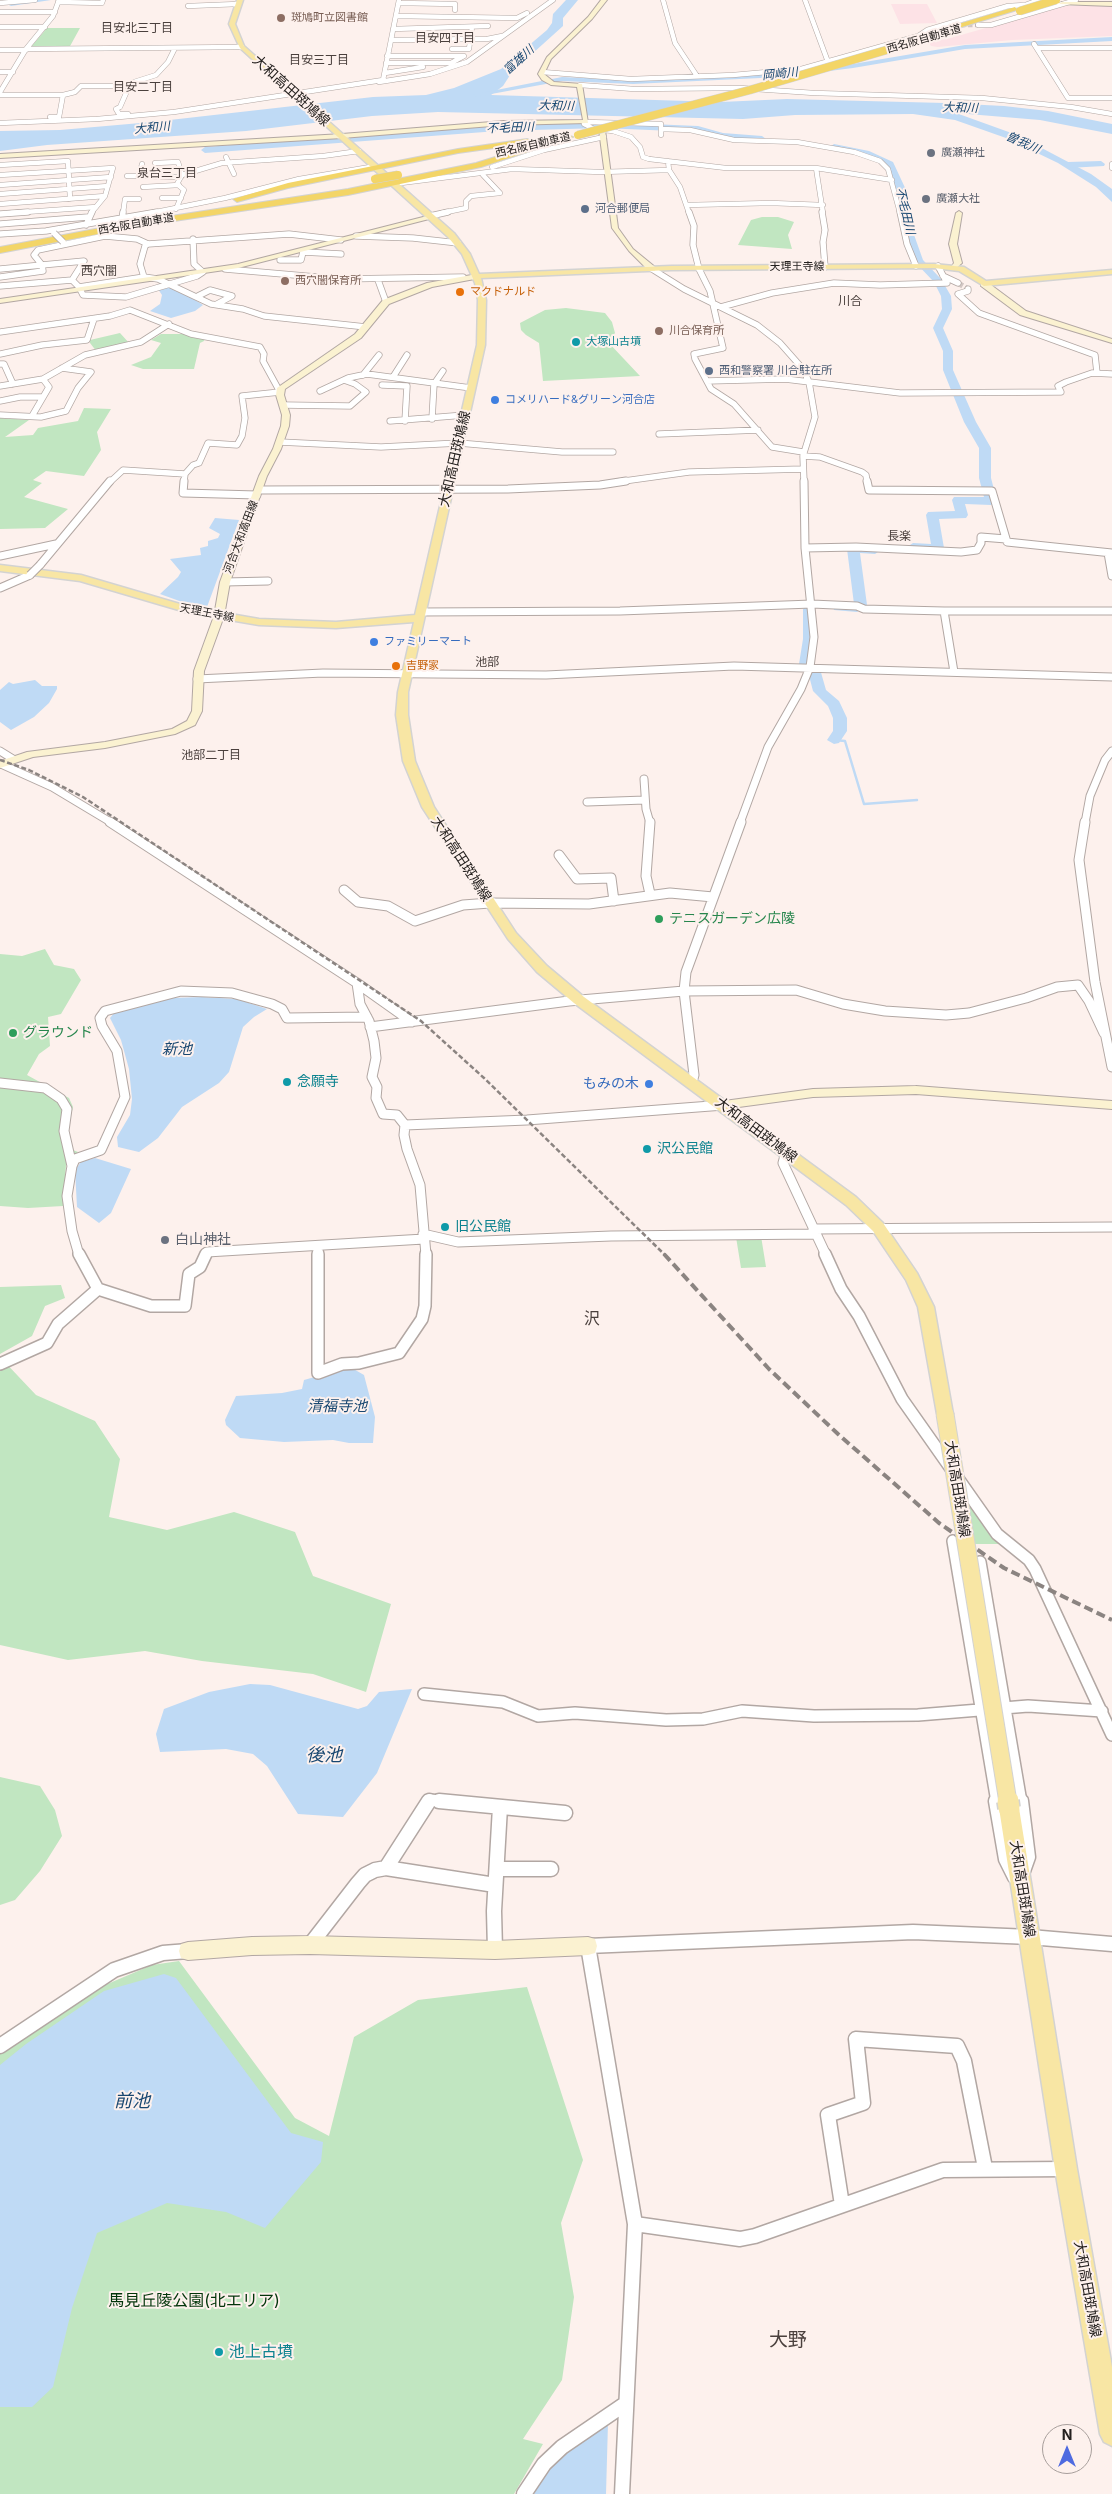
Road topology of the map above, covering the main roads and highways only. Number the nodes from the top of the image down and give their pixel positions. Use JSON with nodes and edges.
{"nodes":[{"id":1,"x":1045,"y":0,"type":"edge"},
{"id":2,"x":239,"y":2,"type":"edge"},
{"id":3,"x":1059,"y":2,"type":"edge"},
{"id":4,"x":1017,"y":8,"type":"junction"},
{"id":5,"x":571,"y":135,"type":"junction"},
{"id":6,"x":375,"y":173,"type":"junction"},
{"id":7,"x":393,"y":183,"type":"junction"},
{"id":8,"x":128,"y":222,"type":"junction"},
{"id":9,"x":0,"y":249,"type":"edge"},
{"id":10,"x":1112,"y":272,"type":"edge"},
{"id":11,"x":477,"y":276,"type":"junction"},
{"id":12,"x":0,"y":568,"type":"edge"},
{"id":13,"x":419,"y":615,"type":"junction"},
{"id":14,"x":1112,"y":2434,"type":"edge"}],
"edges":[{"from":1,"to":4,"type":"highway","name":"西名阪自動車道","bridge":true},
{"from":2,"to":6,"type":"main road","name":"大和高田斑鳩線"},
{"from":3,"to":4,"type":"highway","name":"西名阪自動車道","bridge":true},
{"from":4,"to":5,"type":"highway","name":"西名阪自動車道","bridge":true},
{"from":5,"to":6,"type":"highway"},
{"from":5,"to":6,"type":"highway","name":"西名阪自動車道","bridge":true},
{"from":5,"to":7,"type":"highway"},
{"from":6,"to":7,"type":"main road","name":"大和高田斑鳩線"},
{"from":6,"to":8,"type":"highway","name":"西名阪自動車道"},
{"from":7,"to":8,"type":"highway"},
{"from":7,"to":11,"type":"main road","name":"大和高田斑鳩線"},
{"from":8,"to":9,"type":"highway","name":"西名阪自動車道"},
{"from":10,"to":11,"type":"main road","name":"天理王寺線"},
{"from":11,"to":13,"type":"main road","name":"大和高田斑鳩線"},
{"from":12,"to":13,"type":"main road","name":"天理王寺線"},
{"from":13,"to":14,"type":"main road","name":"大和高田斑鳩線","bridge":true}]}
